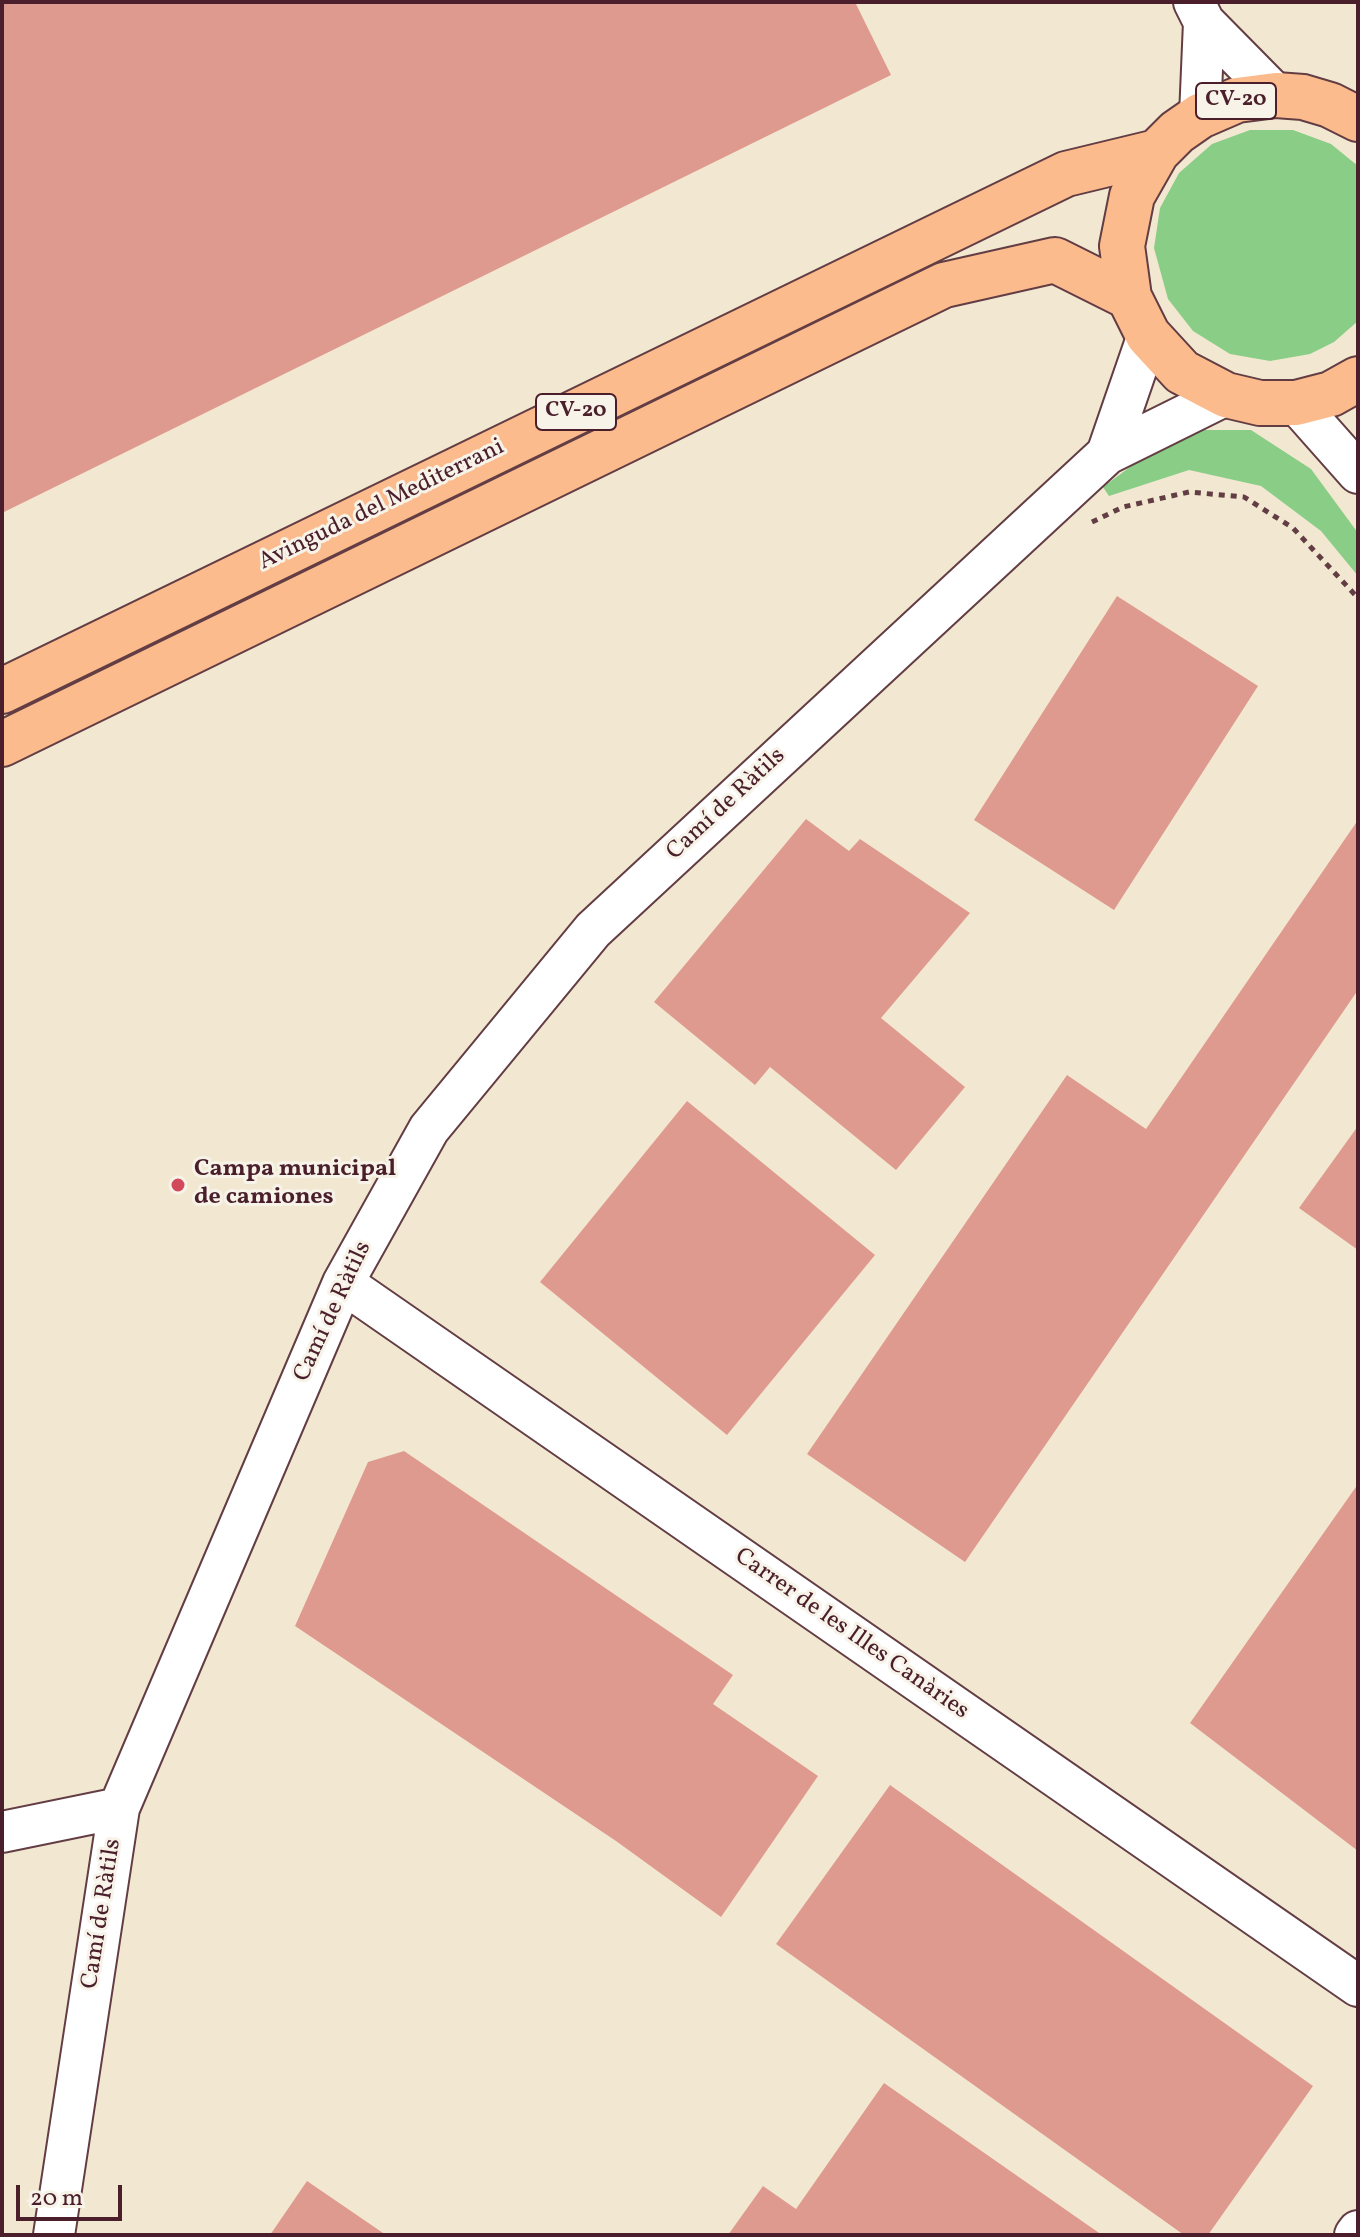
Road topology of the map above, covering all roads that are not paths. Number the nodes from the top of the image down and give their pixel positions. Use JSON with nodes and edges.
{"nodes":[{"id":1,"x":1199,"y":12,"type":"edge"},
{"id":2,"x":1276,"y":95,"type":"junction"},
{"id":3,"x":1349,"y":105,"type":"edge"},
{"id":4,"x":1200,"y":116,"type":"junction"},
{"id":5,"x":1157,"y":152,"type":"junction"},
{"id":6,"x":1129,"y":297,"type":"junction"},
{"id":7,"x":1148,"y":335,"type":"junction"},
{"id":8,"x":1358,"y":379,"type":"edge"},
{"id":9,"x":1226,"y":395,"type":"junction"},
{"id":10,"x":1296,"y":403,"type":"junction"},
{"id":11,"x":1107,"y":454,"type":"junction"},
{"id":12,"x":1358,"y":473,"type":"edge"},
{"id":13,"x":12,"y":679,"type":"edge"},
{"id":14,"x":2,"y":744,"type":"edge"},
{"id":15,"x":343,"y":1283,"type":"junction"},
{"id":16,"x":119,"y":1808,"type":"junction"},
{"id":17,"x":2,"y":1832,"type":"edge"},
{"id":18,"x":1358,"y":1986,"type":"edge"},
{"id":19,"x":54,"y":2235,"type":"edge"}],
"edges":[{"from":1,"to":2,"type":"street"},
{"from":1,"to":4,"type":"street"},
{"from":2,"to":3,"type":"main road","number":"CV-20"},
{"from":2,"to":4,"type":"main road","number":"CV-20"},
{"from":4,"to":5,"type":"main road","number":"CV-20"},
{"from":5,"to":6,"type":"main road","number":"CV-20"},
{"from":5,"to":13,"type":"main road","name":"Avinguda del Mediterrani","number":"CV-20"},
{"from":6,"to":7,"type":"main road","number":"CV-20"},
{"from":6,"to":14,"type":"main road","name":"Avinguda del Mediterrani","number":"CV-20"},
{"from":7,"to":9,"type":"main road","number":"CV-20"},
{"from":7,"to":11,"type":"street","name":"Camí de Ràtils"},
{"from":8,"to":10,"type":"main road","number":"CV-20"},
{"from":9,"to":10,"type":"main road","number":"CV-20"},
{"from":9,"to":11,"type":"street","name":"Camí de Ràtils"},
{"from":10,"to":12,"type":"street"},
{"from":11,"to":15,"type":"street","name":"Camí de Ràtils"},
{"from":15,"to":16,"type":"street","name":"Camí de Ràtils"},
{"from":15,"to":18,"type":"street","name":"Carrer de les Illes Canàries"},
{"from":16,"to":17,"type":"street"},
{"from":16,"to":19,"type":"street","name":"Camí de Ràtils"}]}
